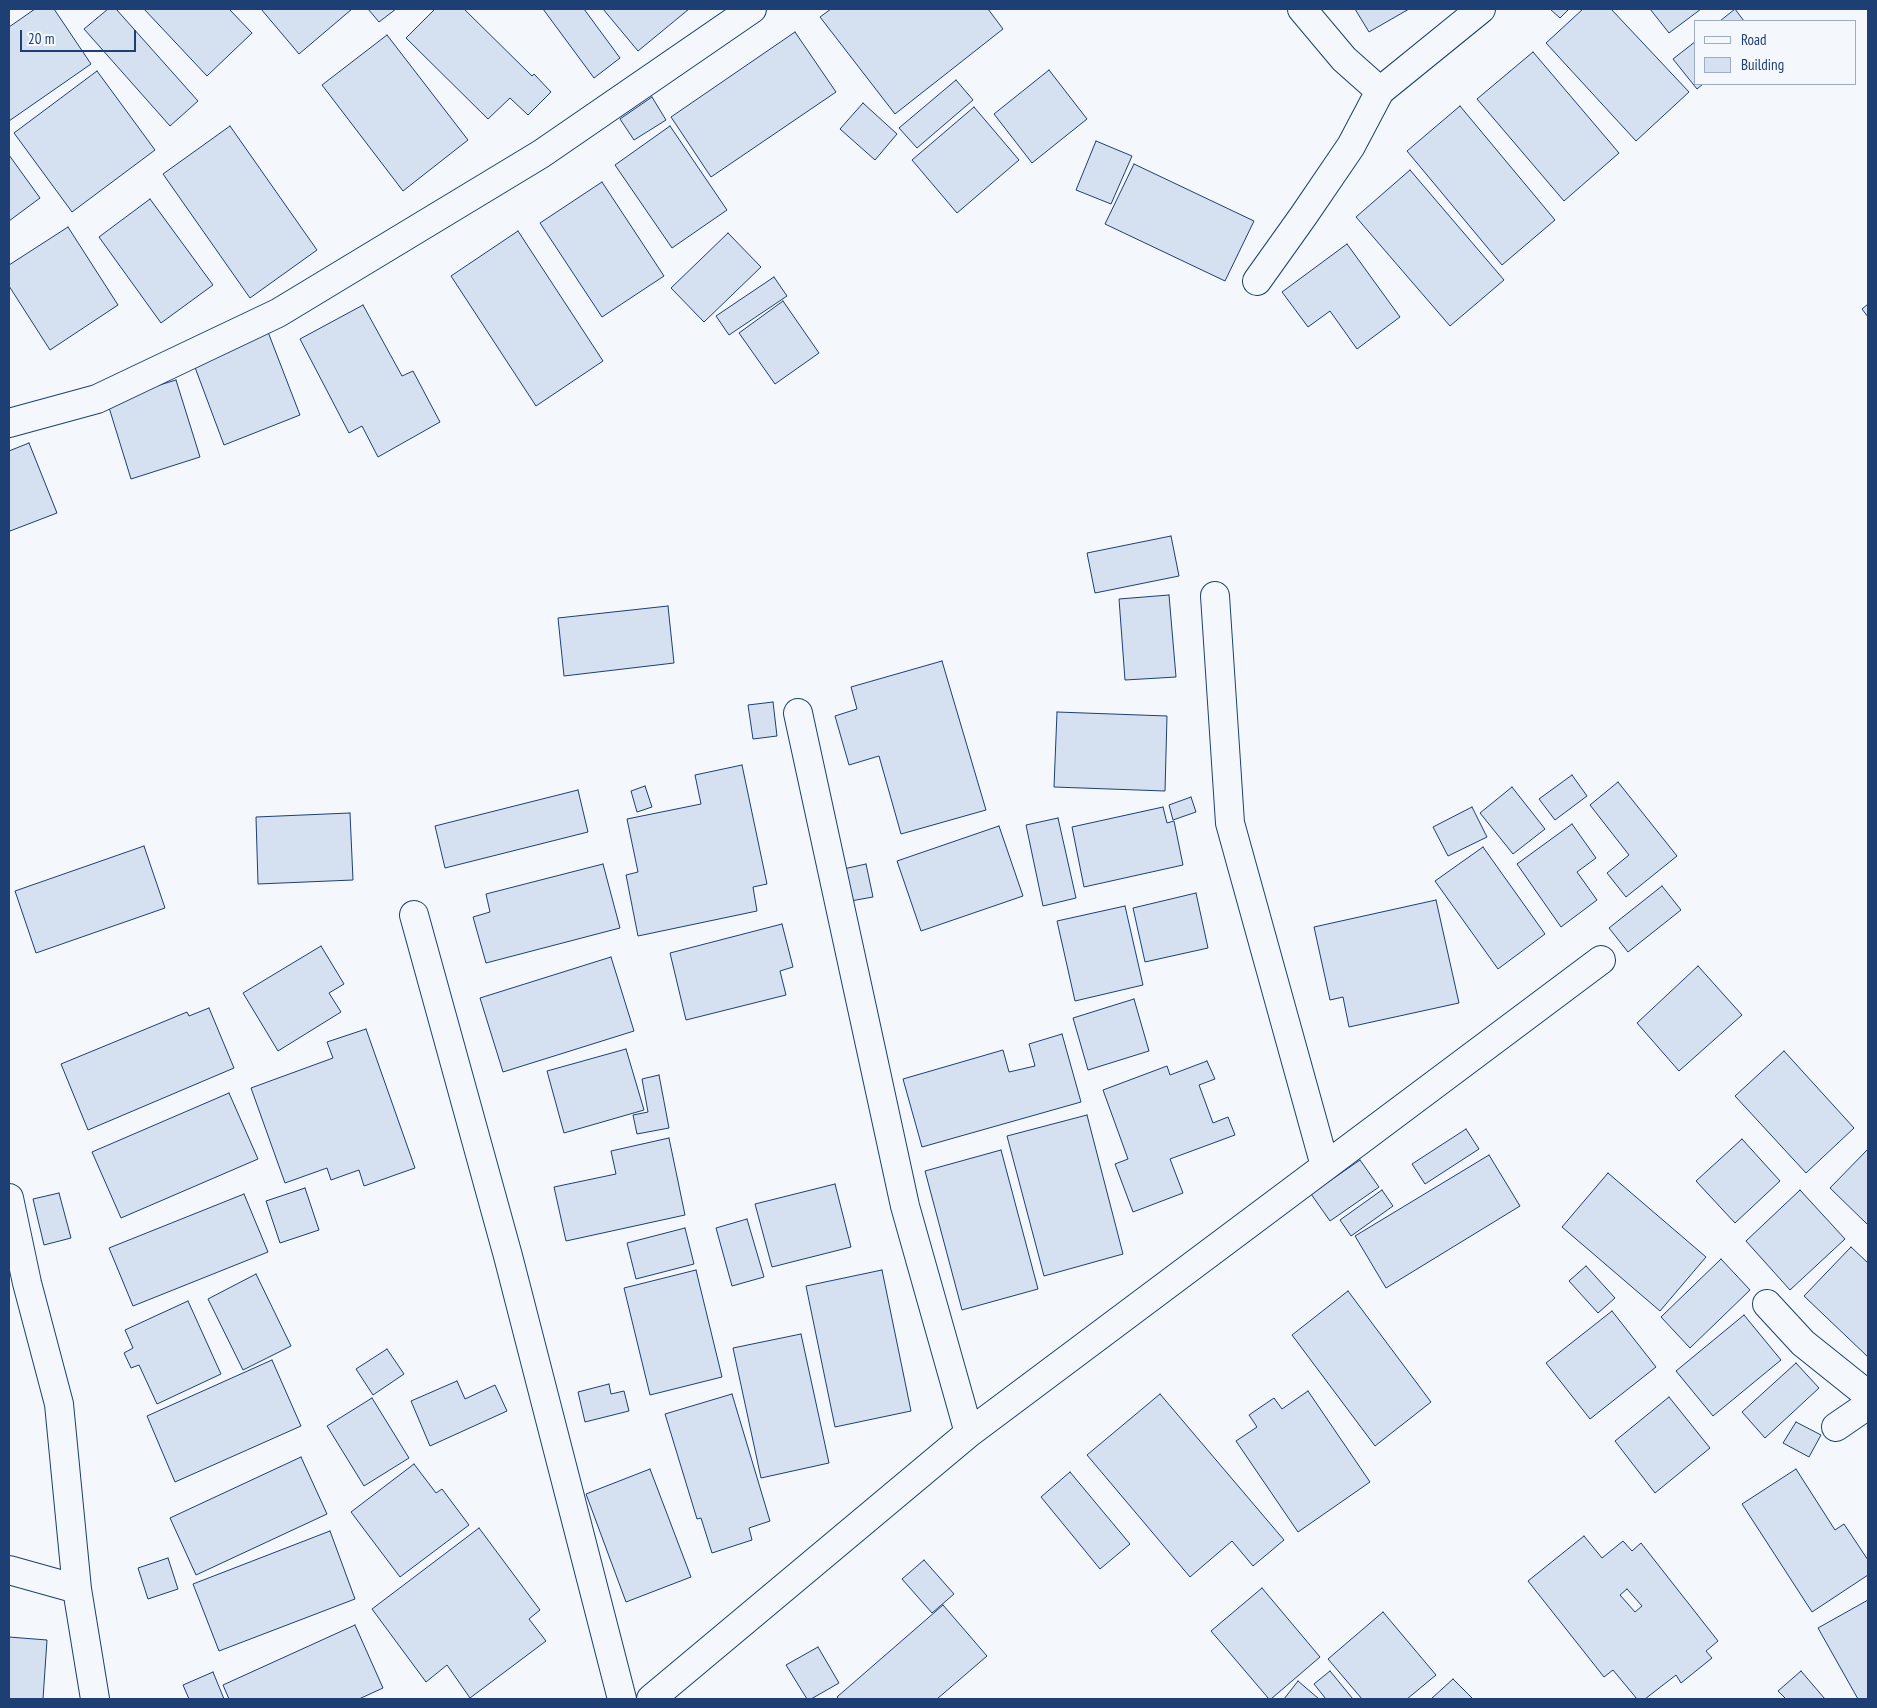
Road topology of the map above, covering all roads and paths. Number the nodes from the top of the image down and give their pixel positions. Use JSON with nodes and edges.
{"nodes":[{"id":1,"x":752,"y":9,"type":"edge"},
{"id":2,"x":1302,"y":9,"type":"edge"},
{"id":3,"x":1481,"y":9,"type":"edge"},
{"id":4,"x":1380,"y":91,"type":"junction"},
{"id":5,"x":1257,"y":280,"type":"dead end"},
{"id":6,"x":9,"y":423,"type":"edge"},
{"id":7,"x":1215,"y":596,"type":"dead end"},
{"id":8,"x":798,"y":712,"type":"dead end"},
{"id":9,"x":414,"y":915,"type":"dead end"},
{"id":10,"x":1602,"y":960,"type":"dead end"},
{"id":11,"x":1325,"y":1166,"type":"junction"},
{"id":12,"x":9,"y":1198,"type":"edge"},
{"id":13,"x":1767,"y":1304,"type":"dead end"},
{"id":14,"x":1868,"y":1395,"type":"edge"},
{"id":15,"x":1868,"y":1405,"type":"edge"},
{"id":16,"x":1836,"y":1427,"type":"dead end"},
{"id":17,"x":969,"y":1433,"type":"junction"},
{"id":18,"x":9,"y":1570,"type":"edge"},
{"id":19,"x":77,"y":1589,"type":"junction"},
{"id":20,"x":95,"y":1699,"type":"edge"},
{"id":21,"x":622,"y":1699,"type":"edge"},
{"id":22,"x":651,"y":1699,"type":"edge"}],
"edges":[{"from":1,"to":6,"type":"street"},
{"from":2,"to":4,"type":"street"},
{"from":3,"to":4,"type":"street"},
{"from":4,"to":5,"type":"street"},
{"from":7,"to":11,"type":"street"},
{"from":8,"to":17,"type":"street"},
{"from":9,"to":21,"type":"street"},
{"from":10,"to":11,"type":"street"},
{"from":11,"to":17,"type":"street"},
{"from":12,"to":19,"type":"street"},
{"from":13,"to":14,"type":"street"},
{"from":15,"to":16,"type":"street"},
{"from":17,"to":22,"type":"street"},
{"from":18,"to":19,"type":"street"},
{"from":19,"to":20,"type":"street"}]}
